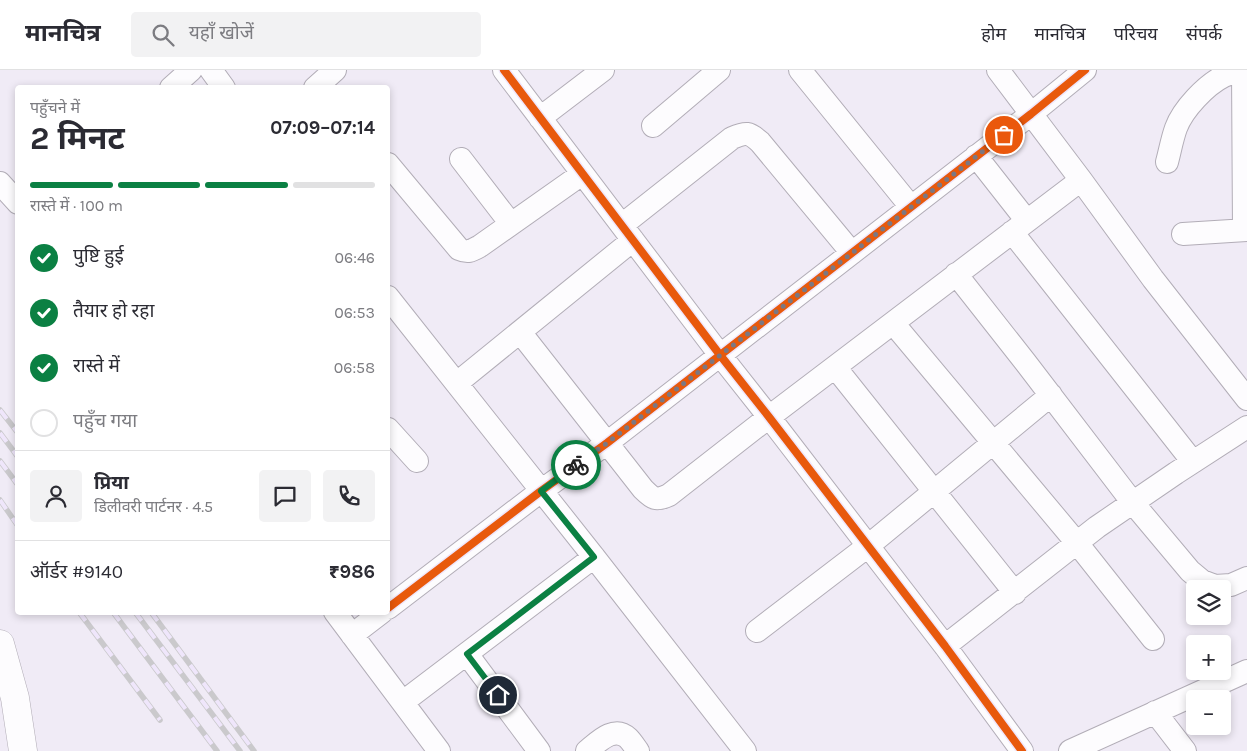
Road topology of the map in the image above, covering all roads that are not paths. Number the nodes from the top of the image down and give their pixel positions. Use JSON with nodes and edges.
{"nodes":[{"id":1,"x":191,"y":70,"type":"edge"},
{"id":2,"x":211,"y":70,"type":"edge"},
{"id":3,"x":504,"y":70,"type":"edge"},
{"id":4,"x":603,"y":70,"type":"edge"},
{"id":5,"x":720,"y":70,"type":"edge"},
{"id":6,"x":800,"y":70,"type":"edge"},
{"id":7,"x":998,"y":70,"type":"edge"},
{"id":8,"x":1085,"y":70,"type":"edge"},
{"id":9,"x":1245,"y":71,"type":"edge"},
{"id":10,"x":174,"y":85,"type":"edge"},
{"id":11,"x":222,"y":85,"type":"edge"},
{"id":12,"x":1031,"y":114,"type":"junction"},
{"id":13,"x":540,"y":118,"type":"junction"},
{"id":14,"x":653,"y":126,"type":"dead end"},
{"id":15,"x":976,"y":156,"type":"junction"},
{"id":16,"x":461,"y":160,"type":"dead end"},
{"id":17,"x":1167,"y":162,"type":"dead end"},
{"id":18,"x":390,"y":166,"type":"edge"},
{"id":19,"x":582,"y":174,"type":"junction"},
{"id":20,"x":1081,"y":180,"type":"junction"},
{"id":21,"x":0,"y":183,"type":"edge"},
{"id":22,"x":15,"y":200,"type":"edge"},
{"id":23,"x":911,"y":207,"type":"junction"},
{"id":24,"x":511,"y":224,"type":"junction"},
{"id":25,"x":1020,"y":226,"type":"junction"},
{"id":26,"x":1245,"y":230,"type":"edge"},
{"id":27,"x":628,"y":232,"type":"junction"},
{"id":28,"x":1182,"y":234,"type":"dead end"},
{"id":29,"x":852,"y":253,"type":"junction"},
{"id":30,"x":956,"y":274,"type":"junction"},
{"id":31,"x":390,"y":299,"type":"edge"},
{"id":32,"x":893,"y":323,"type":"junction"},
{"id":33,"x":520,"y":332,"type":"junction"},
{"id":34,"x":720,"y":355,"type":"junction"},
{"id":35,"x":835,"y":367,"type":"junction"},
{"id":36,"x":457,"y":383,"type":"junction"},
{"id":37,"x":1051,"y":395,"type":"junction"},
{"id":38,"x":1247,"y":399,"type":"edge"},
{"id":39,"x":769,"y":417,"type":"junction"},
{"id":40,"x":1247,"y":427,"type":"edge"},
{"id":41,"x":390,"y":431,"type":"edge"},
{"id":42,"x":607,"y":443,"type":"junction"},
{"id":43,"x":992,"y":443,"type":"junction"},
{"id":44,"x":417,"y":461,"type":"dead end"},
{"id":45,"x":1193,"y":462,"type":"junction"},
{"id":46,"x":541,"y":491,"type":"junction"},
{"id":47,"x":934,"y":492,"type":"junction"},
{"id":48,"x":1133,"y":503,"type":"junction"},
{"id":49,"x":1077,"y":543,"type":"junction"},
{"id":50,"x":868,"y":546,"type":"junction"},
{"id":51,"x":594,"y":557,"type":"junction"},
{"id":52,"x":1247,"y":578,"type":"edge"},
{"id":53,"x":1015,"y":593,"type":"junction"},
{"id":54,"x":390,"y":606,"type":"edge"},
{"id":55,"x":337,"y":615,"type":"edge"},
{"id":56,"x":378,"y":615,"type":"edge"},
{"id":57,"x":757,"y":631,"type":"dead end"},
{"id":58,"x":352,"y":635,"type":"junction"},
{"id":59,"x":1153,"y":639,"type":"dead end"},
{"id":60,"x":0,"y":644,"type":"edge"},
{"id":61,"x":945,"y":646,"type":"junction"},
{"id":62,"x":467,"y":654,"type":"junction"},
{"id":63,"x":1247,"y":671,"type":"edge"},
{"id":64,"x":7,"y":700,"type":"edge"},
{"id":65,"x":403,"y":702,"type":"junction"},
{"id":66,"x":1155,"y":712,"type":"junction"},
{"id":67,"x":23,"y":751,"type":"edge"},
{"id":68,"x":439,"y":751,"type":"edge"},
{"id":69,"x":540,"y":751,"type":"edge"},
{"id":70,"x":587,"y":751,"type":"edge"},
{"id":71,"x":638,"y":751,"type":"edge"},
{"id":72,"x":745,"y":751,"type":"edge"},
{"id":73,"x":1022,"y":751,"type":"edge"},
{"id":74,"x":1070,"y":751,"type":"edge"},
{"id":75,"x":1185,"y":751,"type":"edge"}],
"edges":[{"from":1,"to":10,"type":"street"},
{"from":2,"to":11,"type":"street"},
{"from":3,"to":13,"type":"street"},
{"from":4,"to":13,"type":"street"},
{"from":5,"to":14,"type":"street"},
{"from":6,"to":23,"type":"street"},
{"from":7,"to":12,"type":"street"},
{"from":8,"to":12,"type":"street"},
{"from":9,"to":17,"type":"street"},
{"from":9,"to":26,"type":"street"},
{"from":12,"to":15,"type":"street"},
{"from":12,"to":20,"type":"street"},
{"from":13,"to":19,"type":"street"},
{"from":15,"to":23,"type":"street"},
{"from":15,"to":25,"type":"street"},
{"from":16,"to":24,"type":"street"},
{"from":18,"to":24,"type":"street"},
{"from":19,"to":24,"type":"street"},
{"from":19,"to":27,"type":"street"},
{"from":20,"to":25,"type":"street"},
{"from":20,"to":38,"type":"street"},
{"from":21,"to":22,"type":"street"},
{"from":23,"to":29,"type":"street"},
{"from":25,"to":30,"type":"street"},
{"from":25,"to":45,"type":"street"},
{"from":26,"to":28,"type":"street"},
{"from":27,"to":29,"type":"street"},
{"from":27,"to":33,"type":"street"},
{"from":27,"to":34,"type":"street"},
{"from":29,"to":34,"type":"street"},
{"from":30,"to":32,"type":"street"},
{"from":30,"to":37,"type":"street"},
{"from":31,"to":36,"type":"street"},
{"from":32,"to":35,"type":"street"},
{"from":32,"to":43,"type":"street"},
{"from":33,"to":36,"type":"street"},
{"from":33,"to":42,"type":"street"},
{"from":34,"to":39,"type":"street"},
{"from":34,"to":42,"type":"street"},
{"from":35,"to":39,"type":"street"},
{"from":35,"to":47,"type":"street"},
{"from":36,"to":46,"type":"street"},
{"from":37,"to":43,"type":"street"},
{"from":37,"to":48,"type":"street"},
{"from":39,"to":42,"type":"street"},
{"from":39,"to":50,"type":"street"},
{"from":40,"to":45,"type":"street"},
{"from":41,"to":44,"type":"street"},
{"from":42,"to":46,"type":"street"},
{"from":43,"to":47,"type":"street"},
{"from":43,"to":49,"type":"street"},
{"from":45,"to":48,"type":"street"},
{"from":46,"to":51,"type":"street"},
{"from":46,"to":54,"type":"street"},
{"from":47,"to":50,"type":"street"},
{"from":47,"to":53,"type":"street"},
{"from":48,"to":49,"type":"street"},
{"from":48,"to":52,"type":"street"},
{"from":49,"to":53,"type":"street"},
{"from":49,"to":59,"type":"street"},
{"from":50,"to":57,"type":"street"},
{"from":50,"to":61,"type":"street"},
{"from":51,"to":62,"type":"street"},
{"from":51,"to":72,"type":"street"},
{"from":53,"to":61,"type":"street"},
{"from":55,"to":58,"type":"street"},
{"from":56,"to":58,"type":"street"},
{"from":58,"to":65,"type":"street"},
{"from":60,"to":64,"type":"main road"},
{"from":61,"to":73,"type":"street"},
{"from":62,"to":65,"type":"street"},
{"from":62,"to":69,"type":"street"},
{"from":63,"to":66,"type":"street"},
{"from":64,"to":67,"type":"main road"},
{"from":65,"to":68,"type":"street"},
{"from":66,"to":74,"type":"street"},
{"from":66,"to":75,"type":"street"},
{"from":70,"to":71,"type":"street"}]}
